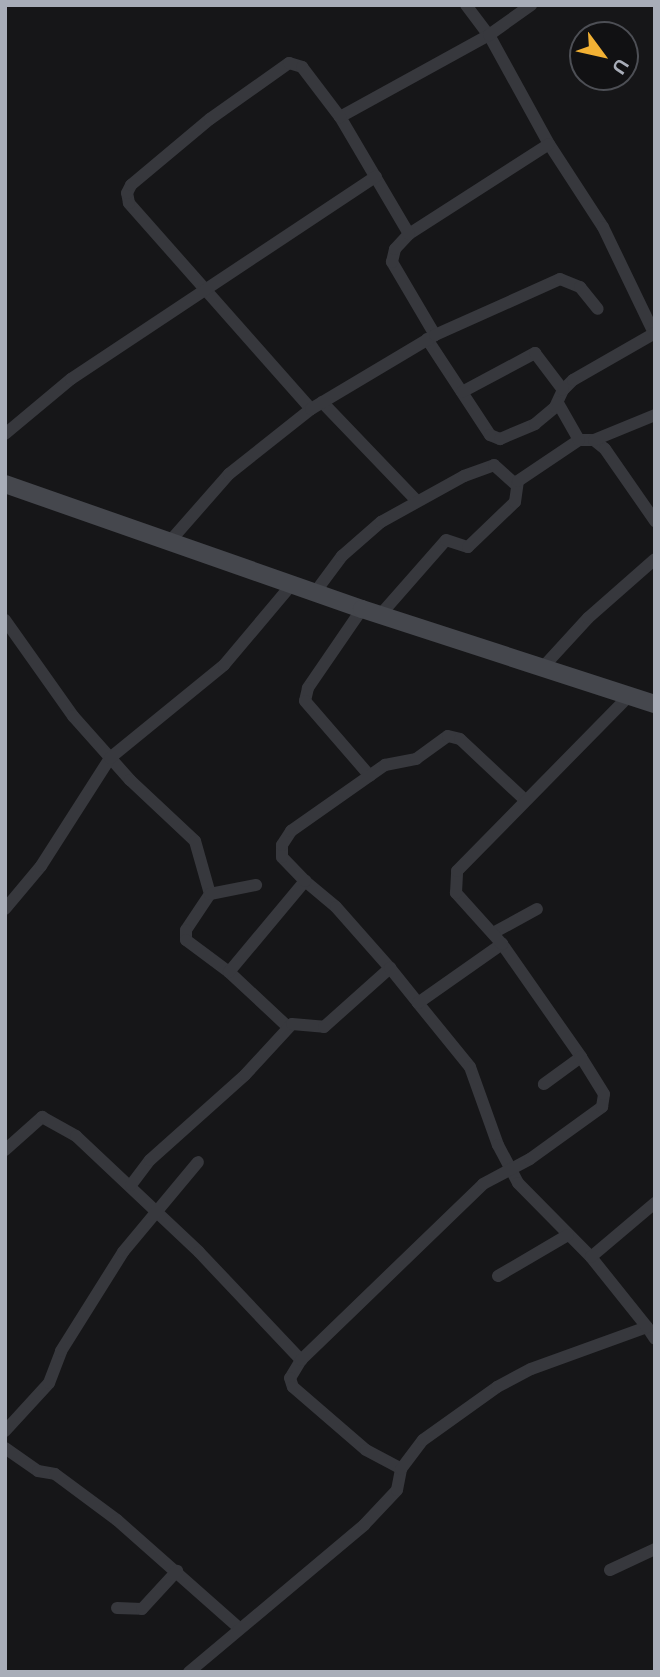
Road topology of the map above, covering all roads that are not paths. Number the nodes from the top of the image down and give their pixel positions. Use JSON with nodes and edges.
{"nodes":[{"id":1,"x":466,"y":5,"type":"edge"},
{"id":2,"x":531,"y":5,"type":"edge"},
{"id":3,"x":489,"y":35,"type":"junction"},
{"id":4,"x":340,"y":117,"type":"junction"},
{"id":5,"x":549,"y":144,"type":"junction"},
{"id":6,"x":376,"y":176,"type":"junction"},
{"id":7,"x":409,"y":234,"type":"junction"},
{"id":8,"x":204,"y":289,"type":"junction"},
{"id":9,"x":598,"y":309,"type":"dead end"},
{"id":10,"x":654,"y":333,"type":"edge"},
{"id":11,"x":431,"y":337,"type":"junction"},
{"id":12,"x":462,"y":392,"type":"junction"},
{"id":13,"x":560,"y":396,"type":"junction"},
{"id":14,"x":316,"y":406,"type":"junction"},
{"id":15,"x":655,"y":415,"type":"edge"},
{"id":16,"x":5,"y":433,"type":"edge"},
{"id":17,"x":579,"y":440,"type":"junction"},
{"id":18,"x":594,"y":440,"type":"junction"},
{"id":19,"x":5,"y":484,"type":"edge"},
{"id":20,"x":515,"y":484,"type":"junction"},
{"id":21,"x":417,"y":501,"type":"junction"},
{"id":22,"x":655,"y":522,"type":"edge"},
{"id":23,"x":171,"y":540,"type":"junction"},
{"id":24,"x":655,"y":559,"type":"edge"},
{"id":25,"x":293,"y":583,"type":"junction"},
{"id":26,"x":316,"y":591,"type":"junction"},
{"id":27,"x":362,"y":609,"type":"junction"},
{"id":28,"x":381,"y":614,"type":"junction"},
{"id":29,"x":5,"y":620,"type":"edge"},
{"id":30,"x":544,"y":667,"type":"junction"},
{"id":31,"x":629,"y":696,"type":"junction"},
{"id":32,"x":655,"y":704,"type":"edge"},
{"id":33,"x":110,"y":758,"type":"junction"},
{"id":34,"x":370,"y":776,"type":"junction"},
{"id":35,"x":524,"y":799,"type":"junction"},
{"id":36,"x":305,"y":881,"type":"junction"},
{"id":37,"x":256,"y":885,"type":"dead end"},
{"id":38,"x":210,"y":894,"type":"junction"},
{"id":39,"x":5,"y":909,"type":"edge"},
{"id":40,"x":537,"y":909,"type":"dead end"},
{"id":41,"x":494,"y":933,"type":"junction"},
{"id":42,"x":502,"y":944,"type":"junction"},
{"id":43,"x":390,"y":968,"type":"junction"},
{"id":44,"x":229,"y":972,"type":"junction"},
{"id":45,"x":418,"y":1003,"type":"junction"},
{"id":46,"x":288,"y":1027,"type":"junction"},
{"id":47,"x":581,"y":1057,"type":"junction"},
{"id":48,"x":544,"y":1084,"type":"dead end"},
{"id":49,"x":5,"y":1150,"type":"edge"},
{"id":50,"x":198,"y":1162,"type":"dead end"},
{"id":51,"x":510,"y":1169,"type":"junction"},
{"id":52,"x":131,"y":1185,"type":"junction"},
{"id":53,"x":655,"y":1203,"type":"edge"},
{"id":54,"x":154,"y":1211,"type":"junction"},
{"id":55,"x":568,"y":1235,"type":"junction"},
{"id":56,"x":591,"y":1257,"type":"junction"},
{"id":57,"x":498,"y":1276,"type":"dead end"},
{"id":58,"x":647,"y":1327,"type":"junction"},
{"id":59,"x":655,"y":1339,"type":"edge"},
{"id":60,"x":301,"y":1360,"type":"junction"},
{"id":61,"x":5,"y":1431,"type":"edge"},
{"id":62,"x":5,"y":1448,"type":"edge"},
{"id":63,"x":401,"y":1469,"type":"junction"},
{"id":64,"x":655,"y":1549,"type":"edge"},
{"id":65,"x":610,"y":1570,"type":"dead end"},
{"id":66,"x":177,"y":1571,"type":"junction"},
{"id":67,"x":117,"y":1608,"type":"dead end"},
{"id":68,"x":239,"y":1628,"type":"junction"},
{"id":69,"x":188,"y":1672,"type":"edge"}],
"edges":[{"from":1,"to":3,"type":"street"},
{"from":2,"to":3,"type":"street"},
{"from":3,"to":4,"type":"street"},
{"from":3,"to":5,"type":"street"},
{"from":4,"to":6,"type":"street"},
{"from":4,"to":8,"type":"street"},
{"from":5,"to":7,"type":"street"},
{"from":5,"to":10,"type":"street"},
{"from":6,"to":7,"type":"street"},
{"from":6,"to":8,"type":"street"},
{"from":7,"to":11,"type":"street"},
{"from":8,"to":14,"type":"street"},
{"from":8,"to":16,"type":"street"},
{"from":9,"to":11,"type":"street"},
{"from":10,"to":13,"type":"street"},
{"from":11,"to":12,"type":"street"},
{"from":11,"to":14,"type":"street"},
{"from":12,"to":13,"type":"street"},
{"from":12,"to":13,"type":"street"},
{"from":13,"to":17,"type":"street"},
{"from":14,"to":21,"type":"street"},
{"from":14,"to":23,"type":"street"},
{"from":15,"to":18,"type":"street"},
{"from":17,"to":18,"type":"street"},
{"from":17,"to":20,"type":"street"},
{"from":18,"to":22,"type":"street"},
{"from":19,"to":23,"type":"street"},
{"from":20,"to":21,"type":"street"},
{"from":20,"to":28,"type":"street"},
{"from":21,"to":26,"type":"street"},
{"from":23,"to":25,"type":"street"},
{"from":24,"to":30,"type":"street"},
{"from":25,"to":26,"type":"street"},
{"from":25,"to":33,"type":"street"},
{"from":26,"to":27,"type":"street"},
{"from":27,"to":28,"type":"street"},
{"from":27,"to":34,"type":"street"},
{"from":28,"to":30,"type":"street"},
{"from":29,"to":33,"type":"street"},
{"from":30,"to":31,"type":"street"},
{"from":31,"to":32,"type":"street"},
{"from":31,"to":35,"type":"street"},
{"from":33,"to":38,"type":"street"},
{"from":33,"to":39,"type":"street"},
{"from":34,"to":35,"type":"street"},
{"from":34,"to":36,"type":"street"},
{"from":35,"to":41,"type":"street"},
{"from":36,"to":43,"type":"street"},
{"from":36,"to":44,"type":"street"},
{"from":37,"to":38,"type":"street"},
{"from":38,"to":44,"type":"street"},
{"from":40,"to":41,"type":"street"},
{"from":41,"to":42,"type":"street"},
{"from":42,"to":45,"type":"street"},
{"from":42,"to":47,"type":"street"},
{"from":43,"to":45,"type":"street"},
{"from":43,"to":46,"type":"street"},
{"from":44,"to":46,"type":"street"},
{"from":45,"to":51,"type":"street"},
{"from":46,"to":52,"type":"street"},
{"from":47,"to":48,"type":"street"},
{"from":47,"to":51,"type":"street"},
{"from":49,"to":52,"type":"street"},
{"from":50,"to":54,"type":"street"},
{"from":51,"to":55,"type":"street"},
{"from":51,"to":60,"type":"street"},
{"from":52,"to":54,"type":"street"},
{"from":53,"to":56,"type":"street"},
{"from":54,"to":60,"type":"street"},
{"from":54,"to":61,"type":"street"},
{"from":55,"to":56,"type":"street"},
{"from":55,"to":57,"type":"street"},
{"from":56,"to":58,"type":"street"},
{"from":58,"to":59,"type":"street"},
{"from":58,"to":63,"type":"street"},
{"from":60,"to":63,"type":"street"},
{"from":62,"to":66,"type":"street"},
{"from":63,"to":68,"type":"street"},
{"from":64,"to":65,"type":"street"},
{"from":66,"to":67,"type":"street"},
{"from":66,"to":68,"type":"street"},
{"from":68,"to":69,"type":"street"}]}
